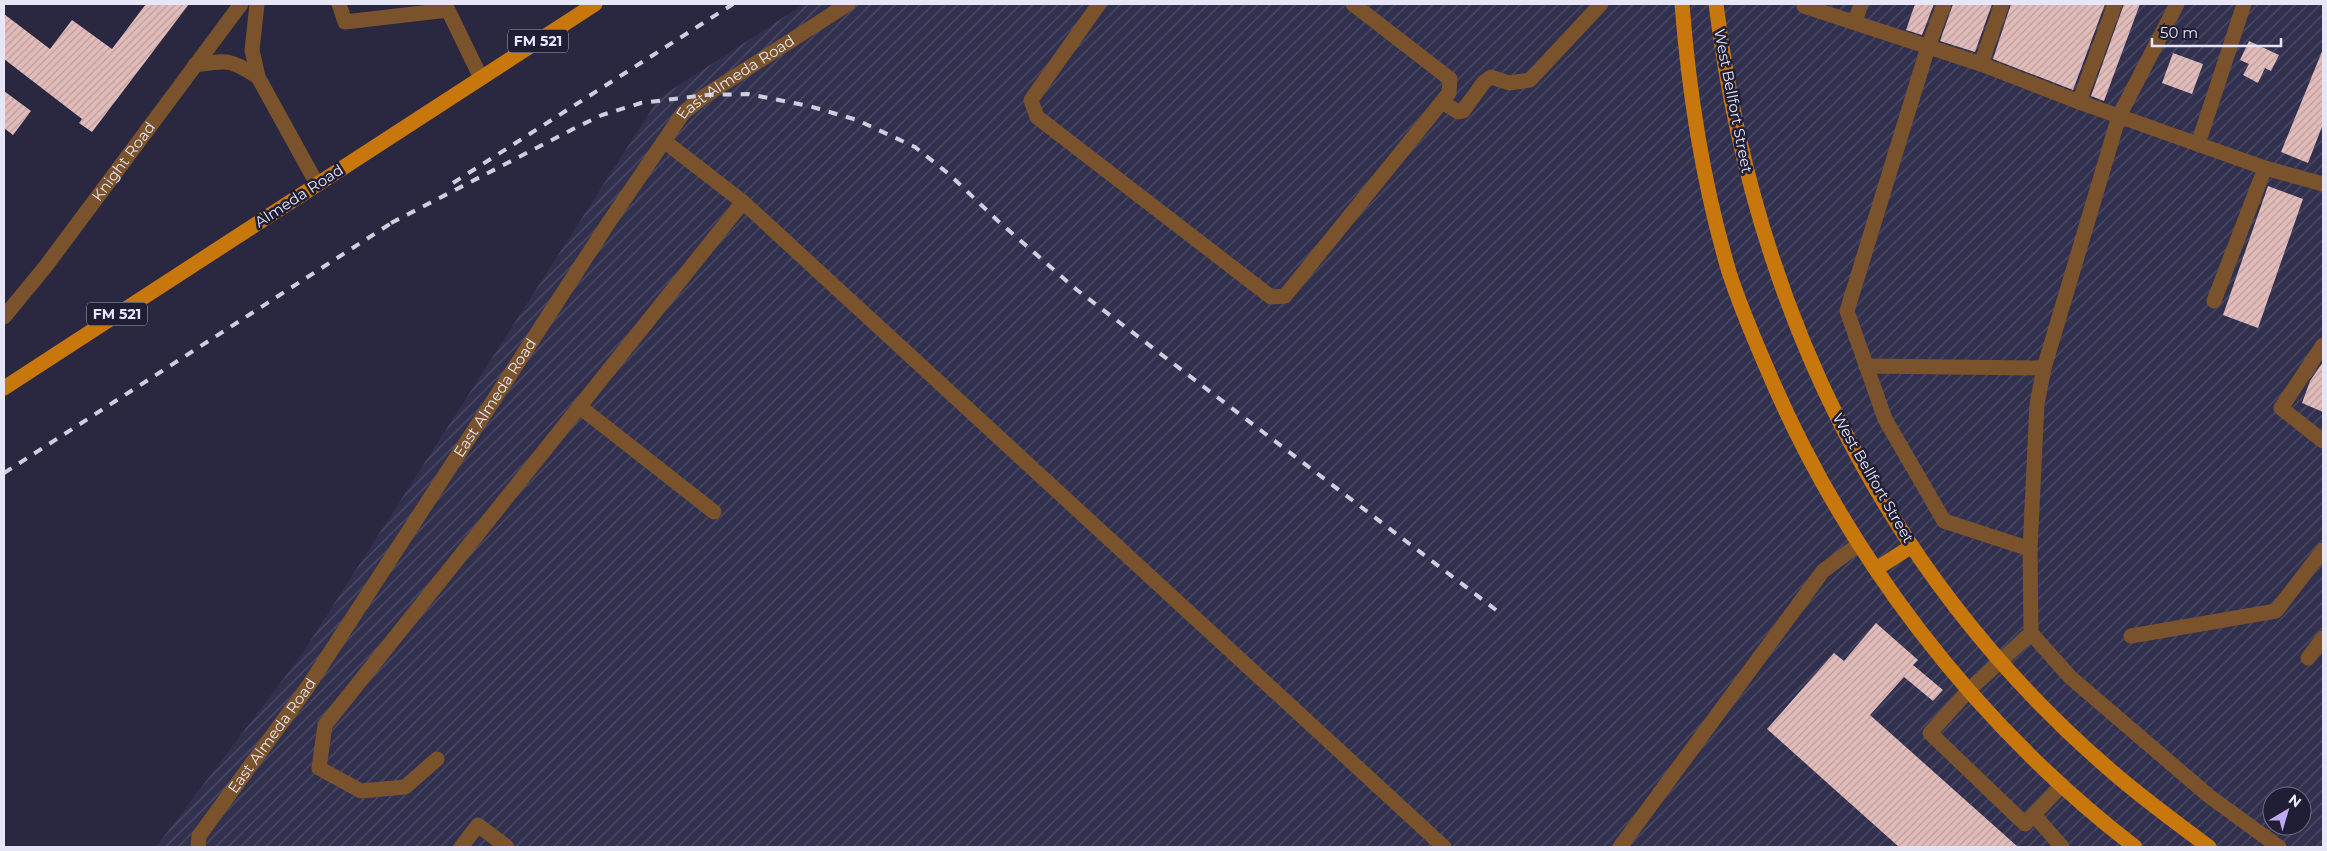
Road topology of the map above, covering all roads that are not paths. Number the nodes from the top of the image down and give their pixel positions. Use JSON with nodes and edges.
{"nodes":[{"id":1,"x":241,"y":4,"type":"edge"},
{"id":2,"x":257,"y":4,"type":"edge"},
{"id":3,"x":339,"y":4,"type":"edge"},
{"id":4,"x":595,"y":4,"type":"edge"},
{"id":5,"x":848,"y":4,"type":"edge"},
{"id":6,"x":1099,"y":4,"type":"edge"},
{"id":7,"x":1353,"y":4,"type":"edge"},
{"id":8,"x":1601,"y":4,"type":"edge"},
{"id":9,"x":1682,"y":4,"type":"edge"},
{"id":10,"x":1716,"y":4,"type":"edge"},
{"id":11,"x":1804,"y":4,"type":"edge"},
{"id":12,"x":1861,"y":4,"type":"edge"},
{"id":13,"x":1944,"y":4,"type":"edge"},
{"id":14,"x":2002,"y":4,"type":"edge"},
{"id":15,"x":2115,"y":4,"type":"edge"},
{"id":16,"x":2177,"y":4,"type":"edge"},
{"id":17,"x":2244,"y":4,"type":"edge"},
{"id":18,"x":1855,"y":22,"type":"junction"},
{"id":19,"x":1928,"y":46,"type":"junction"},
{"id":20,"x":1980,"y":64,"type":"junction"},
{"id":21,"x":195,"y":65,"type":"junction"},
{"id":22,"x":258,"y":77,"type":"junction"},
{"id":23,"x":481,"y":78,"type":"junction"},
{"id":24,"x":1442,"y":102,"type":"junction"},
{"id":25,"x":2079,"y":102,"type":"junction"},
{"id":26,"x":2119,"y":116,"type":"junction"},
{"id":27,"x":664,"y":141,"type":"junction"},
{"id":28,"x":2198,"y":144,"type":"junction"},
{"id":29,"x":2265,"y":168,"type":"junction"},
{"id":30,"x":317,"y":184,"type":"junction"},
{"id":31,"x":2323,"y":184,"type":"edge"},
{"id":32,"x":743,"y":202,"type":"junction"},
{"id":33,"x":2214,"y":301,"type":"dead end"},
{"id":34,"x":4,"y":317,"type":"edge"},
{"id":35,"x":2323,"y":345,"type":"edge"},
{"id":36,"x":1866,"y":366,"type":"junction"},
{"id":37,"x":2044,"y":368,"type":"junction"},
{"id":38,"x":4,"y":388,"type":"edge"},
{"id":39,"x":580,"y":407,"type":"junction"},
{"id":40,"x":2323,"y":441,"type":"edge"},
{"id":41,"x":714,"y":512,"type":"dead end"},
{"id":42,"x":1859,"y":544,"type":"junction"},
{"id":43,"x":1912,"y":546,"type":"junction"},
{"id":44,"x":2030,"y":550,"type":"junction"},
{"id":45,"x":2323,"y":550,"type":"edge"},
{"id":46,"x":1876,"y":569,"type":"junction"},
{"id":47,"x":2032,"y":633,"type":"junction"},
{"id":48,"x":2131,"y":636,"type":"dead end"},
{"id":49,"x":2323,"y":638,"type":"edge"},
{"id":50,"x":2308,"y":658,"type":"dead end"},
{"id":51,"x":2001,"y":660,"type":"junction"},
{"id":52,"x":1969,"y":690,"type":"junction"},
{"id":53,"x":436,"y":759,"type":"dead end"},
{"id":54,"x":2062,"y":785,"type":"junction"},
{"id":55,"x":2034,"y":815,"type":"junction"},
{"id":56,"x":198,"y":847,"type":"edge"},
{"id":57,"x":461,"y":847,"type":"edge"},
{"id":58,"x":507,"y":847,"type":"edge"},
{"id":59,"x":1444,"y":847,"type":"edge"},
{"id":60,"x":1620,"y":847,"type":"edge"},
{"id":61,"x":2062,"y":847,"type":"edge"},
{"id":62,"x":2135,"y":847,"type":"edge"},
{"id":63,"x":2209,"y":847,"type":"edge"},
{"id":64,"x":2279,"y":847,"type":"edge"}],
"edges":[{"from":1,"to":21,"type":"street","name":"Knight Road"},
{"from":2,"to":22,"type":"street"},
{"from":3,"to":23,"type":"street"},
{"from":4,"to":23,"type":"main road","name":"Almeda Road","number":"FM 521"},
{"from":5,"to":27,"type":"street","name":"East Almeda Road"},
{"from":6,"to":24,"type":"street"},
{"from":7,"to":24,"type":"street"},
{"from":8,"to":24,"type":"street"},
{"from":9,"to":42,"type":"main road"},
{"from":10,"to":43,"type":"main road","name":"West Bellfort Street"},
{"from":11,"to":18,"type":"street"},
{"from":12,"to":18,"type":"street"},
{"from":13,"to":19,"type":"street"},
{"from":14,"to":20,"type":"street"},
{"from":15,"to":25,"type":"street"},
{"from":16,"to":26,"type":"street"},
{"from":17,"to":28,"type":"street"},
{"from":18,"to":19,"type":"street"},
{"from":19,"to":20,"type":"street"},
{"from":19,"to":36,"type":"street"},
{"from":20,"to":25,"type":"street"},
{"from":21,"to":22,"type":"street"},
{"from":21,"to":34,"type":"street","name":"Knight Road"},
{"from":22,"to":30,"type":"street"},
{"from":23,"to":30,"type":"main road","name":"Almeda Road","number":"FM 521"},
{"from":25,"to":26,"type":"street"},
{"from":26,"to":28,"type":"street"},
{"from":26,"to":37,"type":"street"},
{"from":27,"to":32,"type":"street"},
{"from":27,"to":56,"type":"street","name":"East Almeda Road"},
{"from":28,"to":29,"type":"street"},
{"from":29,"to":31,"type":"street"},
{"from":29,"to":33,"type":"street"},
{"from":30,"to":38,"type":"main road","name":"Almeda Road","number":"FM 521"},
{"from":32,"to":39,"type":"street"},
{"from":32,"to":59,"type":"street"},
{"from":35,"to":40,"type":"street"},
{"from":36,"to":37,"type":"street"},
{"from":36,"to":44,"type":"street"},
{"from":37,"to":44,"type":"street"},
{"from":39,"to":41,"type":"street"},
{"from":39,"to":53,"type":"street"},
{"from":42,"to":46,"type":"main road"},
{"from":42,"to":60,"type":"street"},
{"from":43,"to":46,"type":"main road"},
{"from":43,"to":51,"type":"main road","name":"West Bellfort Street"},
{"from":44,"to":47,"type":"street"},
{"from":45,"to":48,"type":"street"},
{"from":46,"to":52,"type":"main road"},
{"from":47,"to":51,"type":"street"},
{"from":47,"to":64,"type":"street"},
{"from":49,"to":50,"type":"street"},
{"from":51,"to":52,"type":"street"},
{"from":51,"to":63,"type":"main road","name":"West Bellfort Street"},
{"from":52,"to":54,"type":"main road"},
{"from":52,"to":55,"type":"street"},
{"from":54,"to":55,"type":"street"},
{"from":54,"to":62,"type":"main road"},
{"from":55,"to":61,"type":"street"},
{"from":57,"to":58,"type":"street"}]}
